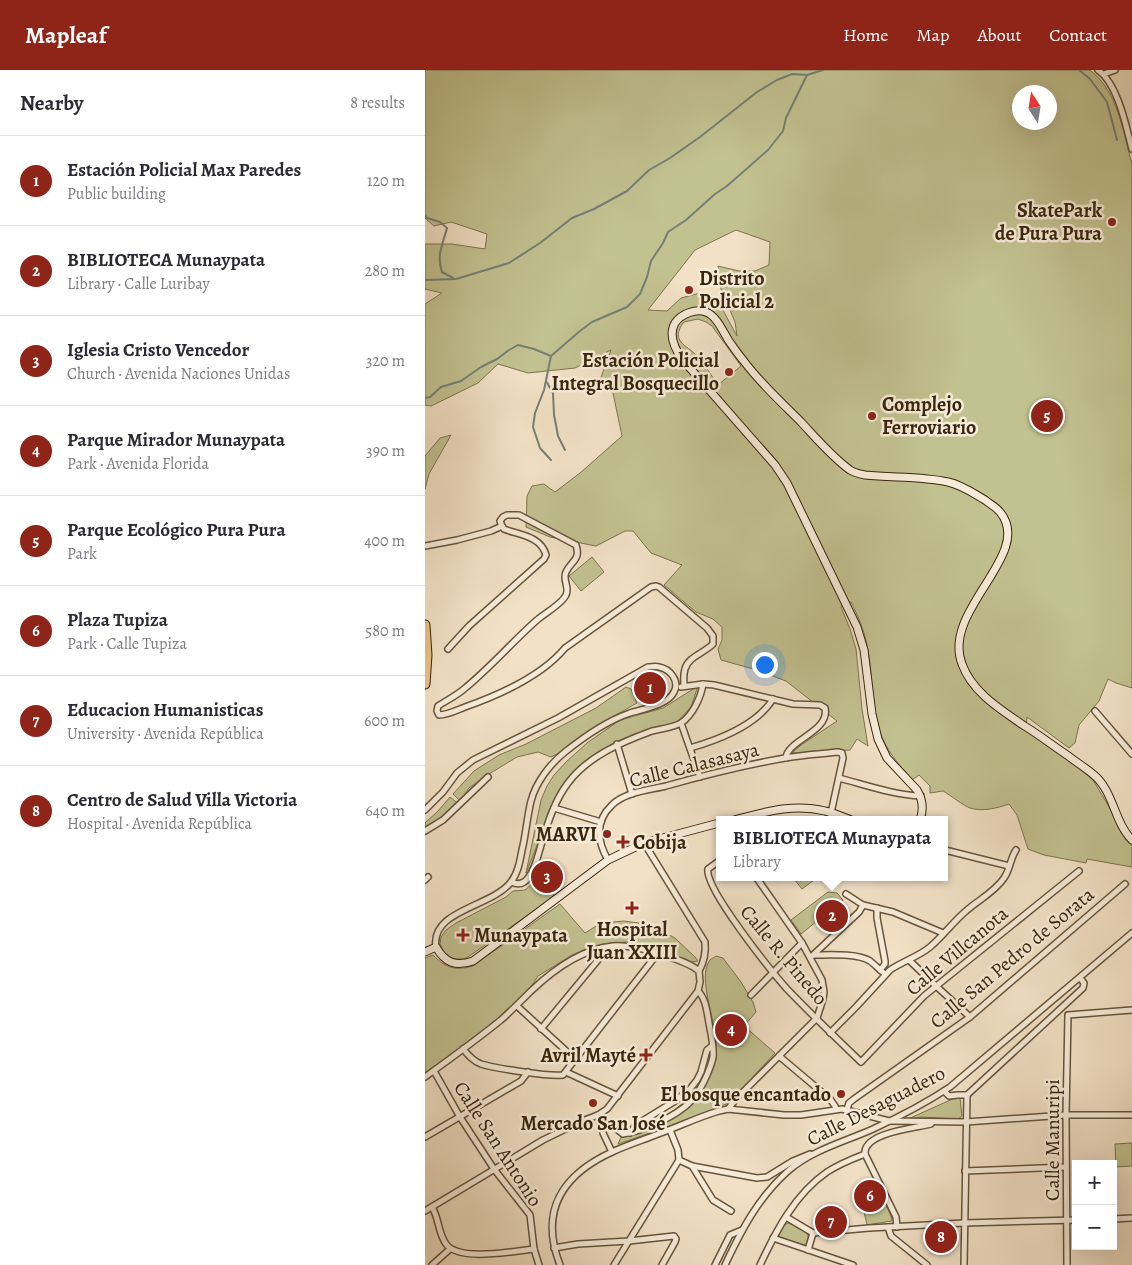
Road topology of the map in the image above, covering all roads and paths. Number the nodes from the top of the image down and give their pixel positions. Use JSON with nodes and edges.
{"nodes":[{"id":1,"x":1098,"y":70,"type":"edge"},
{"id":2,"x":1115,"y":70,"type":"edge"},
{"id":3,"x":1104,"y":74,"type":"junction"},
{"id":4,"x":1132,"y":149,"type":"edge"},
{"id":5,"x":502,"y":526,"type":"junction"},
{"id":6,"x":425,"y":546,"type":"edge"},
{"id":7,"x":425,"y":625,"type":"edge"},
{"id":8,"x":448,"y":649,"type":"dead end"},
{"id":9,"x":425,"y":684,"type":"edge"},
{"id":10,"x":703,"y":684,"type":"junction"},
{"id":11,"x":684,"y":686,"type":"junction"},
{"id":12,"x":676,"y":688,"type":"junction"},
{"id":13,"x":773,"y":699,"type":"junction"},
{"id":14,"x":1095,"y":711,"type":"dead end"},
{"id":15,"x":681,"y":723,"type":"junction"},
{"id":16,"x":617,"y":744,"type":"junction"},
{"id":17,"x":690,"y":748,"type":"junction"},
{"id":18,"x":1132,"y":754,"type":"edge"},
{"id":19,"x":786,"y":758,"type":"junction"},
{"id":20,"x":488,"y":776,"type":"dead end"},
{"id":21,"x":700,"y":777,"type":"junction"},
{"id":22,"x":839,"y":778,"type":"junction"},
{"id":23,"x":632,"y":794,"type":"junction"},
{"id":24,"x":921,"y":796,"type":"junction"},
{"id":25,"x":554,"y":808,"type":"junction"},
{"id":26,"x":425,"y":810,"type":"edge"},
{"id":27,"x":831,"y":813,"type":"junction"},
{"id":28,"x":750,"y":816,"type":"edge"},
{"id":29,"x":840,"y":816,"type":"edge"},
{"id":30,"x":921,"y":816,"type":"edge"},
{"id":31,"x":601,"y":822,"type":"junction"},
{"id":32,"x":716,"y":824,"type":"edge"},
{"id":33,"x":425,"y":831,"type":"edge"},
{"id":34,"x":1132,"y":840,"type":"edge"},
{"id":35,"x":644,"y":844,"type":"junction"},
{"id":36,"x":1016,"y":850,"type":"dead end"},
{"id":37,"x":948,"y":851,"type":"edge"},
{"id":38,"x":608,"y":860,"type":"junction"},
{"id":39,"x":716,"y":863,"type":"edge"},
{"id":40,"x":1009,"y":866,"type":"junction"},
{"id":41,"x":1079,"y":871,"type":"dead end"},
{"id":42,"x":759,"y":881,"type":"edge"},
{"id":43,"x":511,"y":882,"type":"junction"},
{"id":44,"x":1125,"y":884,"type":"dead end"},
{"id":45,"x":846,"y":894,"type":"dead end"},
{"id":46,"x":863,"y":905,"type":"junction"},
{"id":47,"x":877,"y":908,"type":"junction"},
{"id":48,"x":1132,"y":933,"type":"edge"},
{"id":49,"x":943,"y":934,"type":"junction"},
{"id":50,"x":801,"y":943,"type":"junction"},
{"id":51,"x":436,"y":947,"type":"junction"},
{"id":52,"x":602,"y":948,"type":"junction"},
{"id":53,"x":425,"y":952,"type":"edge"},
{"id":54,"x":658,"y":954,"type":"junction"},
{"id":55,"x":812,"y":956,"type":"junction"},
{"id":56,"x":909,"y":960,"type":"junction"},
{"id":57,"x":880,"y":970,"type":"junction"},
{"id":58,"x":699,"y":972,"type":"junction"},
{"id":59,"x":773,"y":973,"type":"junction"},
{"id":60,"x":885,"y":974,"type":"junction"},
{"id":61,"x":1080,"y":978,"type":"junction"},
{"id":62,"x":935,"y":986,"type":"junction"},
{"id":63,"x":698,"y":991,"type":"junction"},
{"id":64,"x":751,"y":995,"type":"dead end"},
{"id":65,"x":517,"y":1006,"type":"junction"},
{"id":66,"x":1132,"y":1010,"type":"edge"},
{"id":67,"x":970,"y":1017,"type":"junction"},
{"id":68,"x":817,"y":1018,"type":"junction"},
{"id":69,"x":541,"y":1029,"type":"junction"},
{"id":70,"x":830,"y":1033,"type":"junction"},
{"id":71,"x":713,"y":1046,"type":"junction"},
{"id":72,"x":463,"y":1049,"type":"junction"},
{"id":73,"x":779,"y":1056,"type":"junction"},
{"id":74,"x":575,"y":1059,"type":"junction"},
{"id":75,"x":861,"y":1062,"type":"joint"},
{"id":76,"x":434,"y":1071,"type":"junction"},
{"id":77,"x":528,"y":1072,"type":"junction"},
{"id":78,"x":566,"y":1072,"type":"junction"},
{"id":79,"x":425,"y":1077,"type":"edge"},
{"id":80,"x":944,"y":1091,"type":"junction"},
{"id":81,"x":967,"y":1095,"type":"junction"},
{"id":82,"x":618,"y":1096,"type":"junction"},
{"id":83,"x":728,"y":1109,"type":"junction"},
{"id":84,"x":847,"y":1109,"type":"junction"},
{"id":85,"x":836,"y":1110,"type":"junction"},
{"id":86,"x":1132,"y":1114,"type":"edge"},
{"id":87,"x":597,"y":1115,"type":"junction"},
{"id":88,"x":1066,"y":1115,"type":"junction"},
{"id":89,"x":460,"y":1117,"type":"junction"},
{"id":90,"x":889,"y":1121,"type":"junction"},
{"id":91,"x":932,"y":1121,"type":"junction"},
{"id":92,"x":966,"y":1122,"type":"junction"},
{"id":93,"x":600,"y":1123,"type":"junction"},
{"id":94,"x":670,"y":1130,"type":"junction"},
{"id":95,"x":630,"y":1133,"type":"junction"},
{"id":96,"x":425,"y":1138,"type":"edge"},
{"id":97,"x":831,"y":1145,"type":"junction"},
{"id":98,"x":611,"y":1152,"type":"junction"},
{"id":99,"x":865,"y":1154,"type":"junction"},
{"id":100,"x":679,"y":1160,"type":"junction"},
{"id":101,"x":692,"y":1166,"type":"junction"},
{"id":102,"x":1066,"y":1167,"type":"junction"},
{"id":103,"x":494,"y":1170,"type":"junction"},
{"id":104,"x":965,"y":1171,"type":"junction"},
{"id":105,"x":432,"y":1207,"type":"junction"},
{"id":106,"x":425,"y":1211,"type":"edge"},
{"id":107,"x":731,"y":1211,"type":"dead end"},
{"id":108,"x":786,"y":1217,"type":"junction"},
{"id":109,"x":1132,"y":1218,"type":"edge"},
{"id":110,"x":1117,"y":1219,"type":"edge"},
{"id":111,"x":1066,"y":1220,"type":"junction"},
{"id":112,"x":1072,"y":1220,"type":"edge"},
{"id":113,"x":965,"y":1223,"type":"junction"},
{"id":114,"x":888,"y":1227,"type":"junction"},
{"id":115,"x":897,"y":1227,"type":"junction"},
{"id":116,"x":742,"y":1230,"type":"junction"},
{"id":117,"x":813,"y":1233,"type":"junction"},
{"id":118,"x":773,"y":1238,"type":"junction"},
{"id":119,"x":629,"y":1241,"type":"junction"},
{"id":120,"x":554,"y":1248,"type":"junction"},
{"id":121,"x":450,"y":1249,"type":"junction"},
{"id":122,"x":534,"y":1249,"type":"junction"},
{"id":123,"x":808,"y":1250,"type":"junction"},
{"id":124,"x":432,"y":1265,"type":"edge"},
{"id":125,"x":539,"y":1265,"type":"edge"},
{"id":126,"x":560,"y":1265,"type":"edge"},
{"id":127,"x":615,"y":1265,"type":"edge"},
{"id":128,"x":662,"y":1265,"type":"edge"},
{"id":129,"x":715,"y":1265,"type":"edge"},
{"id":130,"x":725,"y":1265,"type":"edge"},
{"id":131,"x":760,"y":1265,"type":"edge"},
{"id":132,"x":853,"y":1265,"type":"edge"},
{"id":133,"x":927,"y":1265,"type":"edge"},
{"id":134,"x":964,"y":1265,"type":"edge"},
{"id":135,"x":1067,"y":1265,"type":"edge"}],
"edges":[{"from":1,"to":3,"type":"street"},
{"from":2,"to":3,"type":"street"},
{"from":3,"to":4,"type":"street"},
{"from":5,"to":6,"type":"street"},
{"from":5,"to":8,"type":"street"},
{"from":5,"to":11,"type":"street"},
{"from":7,"to":9,"type":"highway"},
{"from":10,"to":11,"type":"street"},
{"from":10,"to":13,"type":"street"},
{"from":10,"to":15,"type":"street"},
{"from":11,"to":12,"type":"street"},
{"from":12,"to":26,"type":"street"},
{"from":12,"to":43,"type":"street"},
{"from":13,"to":17,"type":"street"},
{"from":13,"to":19,"type":"street","name":"Calle Calasasaya"},
{"from":14,"to":18,"type":"street"},
{"from":15,"to":16,"type":"street"},
{"from":15,"to":17,"type":"street"},
{"from":16,"to":23,"type":"street"},
{"from":16,"to":25,"type":"street"},
{"from":17,"to":21,"type":"street"},
{"from":19,"to":21,"type":"street","name":"Calle Calasasaya"},
{"from":19,"to":22,"type":"street","name":"Calle Calasasaya"},
{"from":20,"to":33,"type":"street"},
{"from":21,"to":23,"type":"street","name":"Calle Calasasaya"},
{"from":22,"to":24,"type":"street"},
{"from":22,"to":27,"type":"street"},
{"from":23,"to":31,"type":"street","name":"Calle Calasasaya"},
{"from":24,"to":30,"type":"street"},
{"from":24,"to":34,"type":"street"},
{"from":25,"to":31,"type":"street"},
{"from":25,"to":43,"type":"street"},
{"from":27,"to":28,"type":"street"},
{"from":27,"to":29,"type":"street"},
{"from":31,"to":38,"type":"street"},
{"from":32,"to":35,"type":"street"},
{"from":35,"to":38,"type":"street"},
{"from":35,"to":58,"type":"street"},
{"from":36,"to":40,"type":"street"},
{"from":37,"to":40,"type":"street"},
{"from":38,"to":51,"type":"street"},
{"from":39,"to":59,"type":"street","name":"Calle R. Pinedo"},
{"from":40,"to":49,"type":"street"},
{"from":41,"to":62,"type":"street","name":"Calle Villcanota"},
{"from":42,"to":50,"type":"street"},
{"from":43,"to":51,"type":"street"},
{"from":44,"to":67,"type":"street","name":"Calle San Pedro de Sorata"},
{"from":45,"to":46,"type":"street"},
{"from":46,"to":47,"type":"street"},
{"from":46,"to":55,"type":"street"},
{"from":47,"to":49,"type":"street"},
{"from":47,"to":57,"type":"street"},
{"from":48,"to":61,"type":"street","name":"Calle Desaguadero"},
{"from":49,"to":56,"type":"street"},
{"from":50,"to":55,"type":"street"},
{"from":50,"to":59,"type":"street"},
{"from":51,"to":53,"type":"street"},
{"from":52,"to":54,"type":"street"},
{"from":52,"to":65,"type":"street"},
{"from":52,"to":69,"type":"street"},
{"from":54,"to":58,"type":"street"},
{"from":54,"to":74,"type":"street"},
{"from":55,"to":57,"type":"street"},
{"from":55,"to":68,"type":"street"},
{"from":56,"to":60,"type":"street"},
{"from":56,"to":62,"type":"street"},
{"from":57,"to":60,"type":"street"},
{"from":58,"to":63,"type":"street"},
{"from":59,"to":64,"type":"street"},
{"from":59,"to":68,"type":"street","name":"Calle R. Pinedo"},
{"from":60,"to":70,"type":"street"},
{"from":61,"to":80,"type":"street","name":"Calle Desaguadero"},
{"from":61,"to":81,"type":"street","name":"Calle Desaguadero"},
{"from":62,"to":67,"type":"street"},
{"from":62,"to":75,"type":"street","name":"Calle Villcanota"},
{"from":63,"to":71,"type":"street"},
{"from":63,"to":82,"type":"street"},
{"from":65,"to":69,"type":"street"},
{"from":65,"to":72,"type":"street"},
{"from":66,"to":88,"type":"street","name":"Calle Manuripi"},
{"from":67,"to":84,"type":"street","name":"Calle San Pedro de Sorata"},
{"from":68,"to":70,"type":"street","name":"Calle R. Pinedo"},
{"from":68,"to":73,"type":"street"},
{"from":69,"to":74,"type":"street"},
{"from":70,"to":75,"type":"street","name":"Calle R. Pinedo"},
{"from":71,"to":95,"type":"street"},
{"from":71,"to":95,"type":"street"},
{"from":72,"to":76,"type":"street"},
{"from":72,"to":77,"type":"street"},
{"from":73,"to":83,"type":"street"},
{"from":73,"to":85,"type":"street"},
{"from":74,"to":78,"type":"street"},
{"from":76,"to":79,"type":"street"},
{"from":76,"to":89,"type":"street","name":"Calle San Antonio"},
{"from":77,"to":78,"type":"street"},
{"from":77,"to":89,"type":"street"},
{"from":78,"to":82,"type":"street"},
{"from":80,"to":81,"type":"street"},
{"from":80,"to":90,"type":"street","name":"Calle Desaguadero"},
{"from":81,"to":92,"type":"street"},
{"from":82,"to":87,"type":"street"},
{"from":83,"to":85,"type":"street"},
{"from":83,"to":94,"type":"street"},
{"from":84,"to":85,"type":"street"},
{"from":84,"to":90,"type":"street"},
{"from":86,"to":88,"type":"street"},
{"from":87,"to":93,"type":"street"},
{"from":87,"to":103,"type":"street"},
{"from":88,"to":92,"type":"street"},
{"from":88,"to":102,"type":"street","name":"Calle Manuripi"},
{"from":89,"to":96,"type":"street"},
{"from":89,"to":103,"type":"street","name":"Calle San Antonio"},
{"from":90,"to":91,"type":"street"},
{"from":90,"to":97,"type":"street","name":"Calle Desaguadero"},
{"from":91,"to":92,"type":"street"},
{"from":91,"to":99,"type":"street"},
{"from":92,"to":104,"type":"street"},
{"from":93,"to":95,"type":"street"},
{"from":93,"to":98,"type":"street"},
{"from":94,"to":98,"type":"street"},
{"from":94,"to":100,"type":"street"},
{"from":97,"to":101,"type":"street"},
{"from":97,"to":116,"type":"street","name":"Calle Desaguadero"},
{"from":98,"to":120,"type":"street"},
{"from":99,"to":108,"type":"street"},
{"from":99,"to":115,"type":"street"},
{"from":100,"to":101,"type":"street"},
{"from":100,"to":119,"type":"street"},
{"from":101,"to":107,"type":"street"},
{"from":102,"to":104,"type":"street"},
{"from":102,"to":111,"type":"street","name":"Calle Manuripi"},
{"from":103,"to":105,"type":"street"},
{"from":103,"to":122,"type":"street","name":"Calle San Antonio"},
{"from":104,"to":113,"type":"street"},
{"from":105,"to":106,"type":"street"},
{"from":105,"to":121,"type":"street"},
{"from":108,"to":117,"type":"street"},
{"from":108,"to":118,"type":"street"},
{"from":109,"to":110,"type":"street"},
{"from":111,"to":112,"type":"street"},
{"from":111,"to":113,"type":"street"},
{"from":111,"to":135,"type":"street","name":"Calle Manuripi"},
{"from":113,"to":115,"type":"street"},
{"from":113,"to":134,"type":"street"},
{"from":114,"to":115,"type":"street"},
{"from":114,"to":117,"type":"street"},
{"from":114,"to":133,"type":"street"},
{"from":116,"to":129,"type":"street","name":"Calle Desaguadero"},
{"from":116,"to":130,"type":"street","name":"Calle Desaguadero"},
{"from":117,"to":123,"type":"street"},
{"from":118,"to":123,"type":"street"},
{"from":118,"to":131,"type":"street"},
{"from":119,"to":120,"type":"street"},
{"from":119,"to":127,"type":"street"},
{"from":119,"to":128,"type":"street"},
{"from":120,"to":126,"type":"street"},
{"from":121,"to":122,"type":"street"},
{"from":121,"to":124,"type":"street"},
{"from":122,"to":125,"type":"street","name":"Calle San Antonio"},
{"from":123,"to":132,"type":"street"}]}
